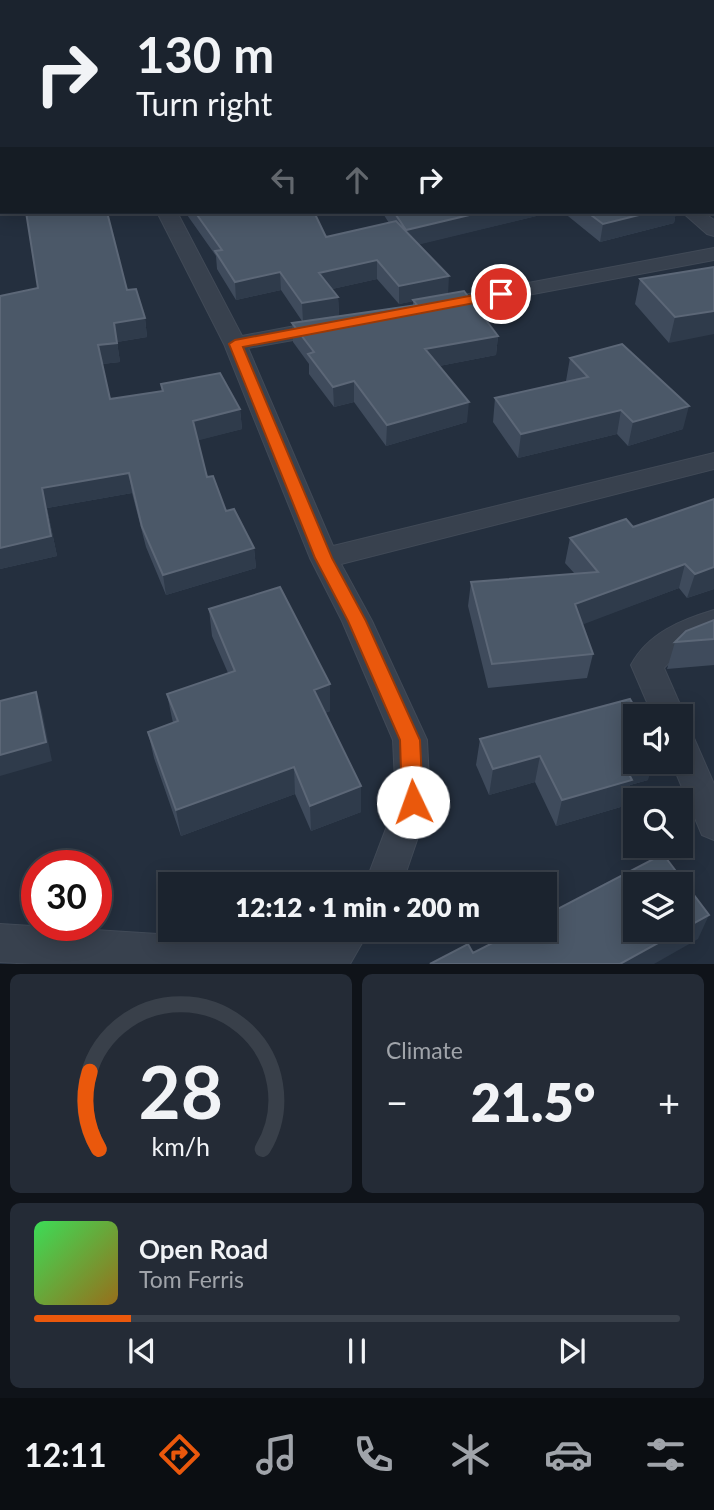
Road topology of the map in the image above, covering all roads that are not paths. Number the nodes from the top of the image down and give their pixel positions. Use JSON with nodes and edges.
{"nodes":[{"id":1,"x":168,"y":214,"type":"edge"},
{"id":2,"x":694,"y":214,"type":"edge"},
{"id":3,"x":714,"y":230,"type":"edge"},
{"id":4,"x":714,"y":254,"type":"edge"},
{"id":5,"x":413,"y":311,"type":"edge"},
{"id":6,"x":345,"y":324,"type":"edge"},
{"id":7,"x":235,"y":344,"type":"junction"},
{"id":8,"x":714,"y":461,"type":"edge"},
{"id":9,"x":324,"y":558,"type":"junction"},
{"id":10,"x":714,"y":621,"type":"edge"},
{"id":11,"x":664,"y":704,"type":"edge"},
{"id":12,"x":693,"y":774,"type":"edge"},
{"id":13,"x":714,"y":824,"type":"edge"},
{"id":14,"x":387,"y":872,"type":"edge"},
{"id":15,"x":342,"y":942,"type":"edge"},
{"id":16,"x":0,"y":943,"type":"edge"},
{"id":17,"x":328,"y":963,"type":"edge"}],
"edges":[{"from":1,"to":7,"type":"street"},
{"from":2,"to":3,"type":"street"},
{"from":4,"to":5,"type":"street"},
{"from":6,"to":7,"type":"street"},
{"from":7,"to":9,"type":"street"},
{"from":8,"to":9,"type":"street"},
{"from":9,"to":14,"type":"street"},
{"from":10,"to":11,"type":"street"},
{"from":12,"to":13,"type":"street"},
{"from":15,"to":17,"type":"street"},
{"from":16,"to":17,"type":"street"}]}
